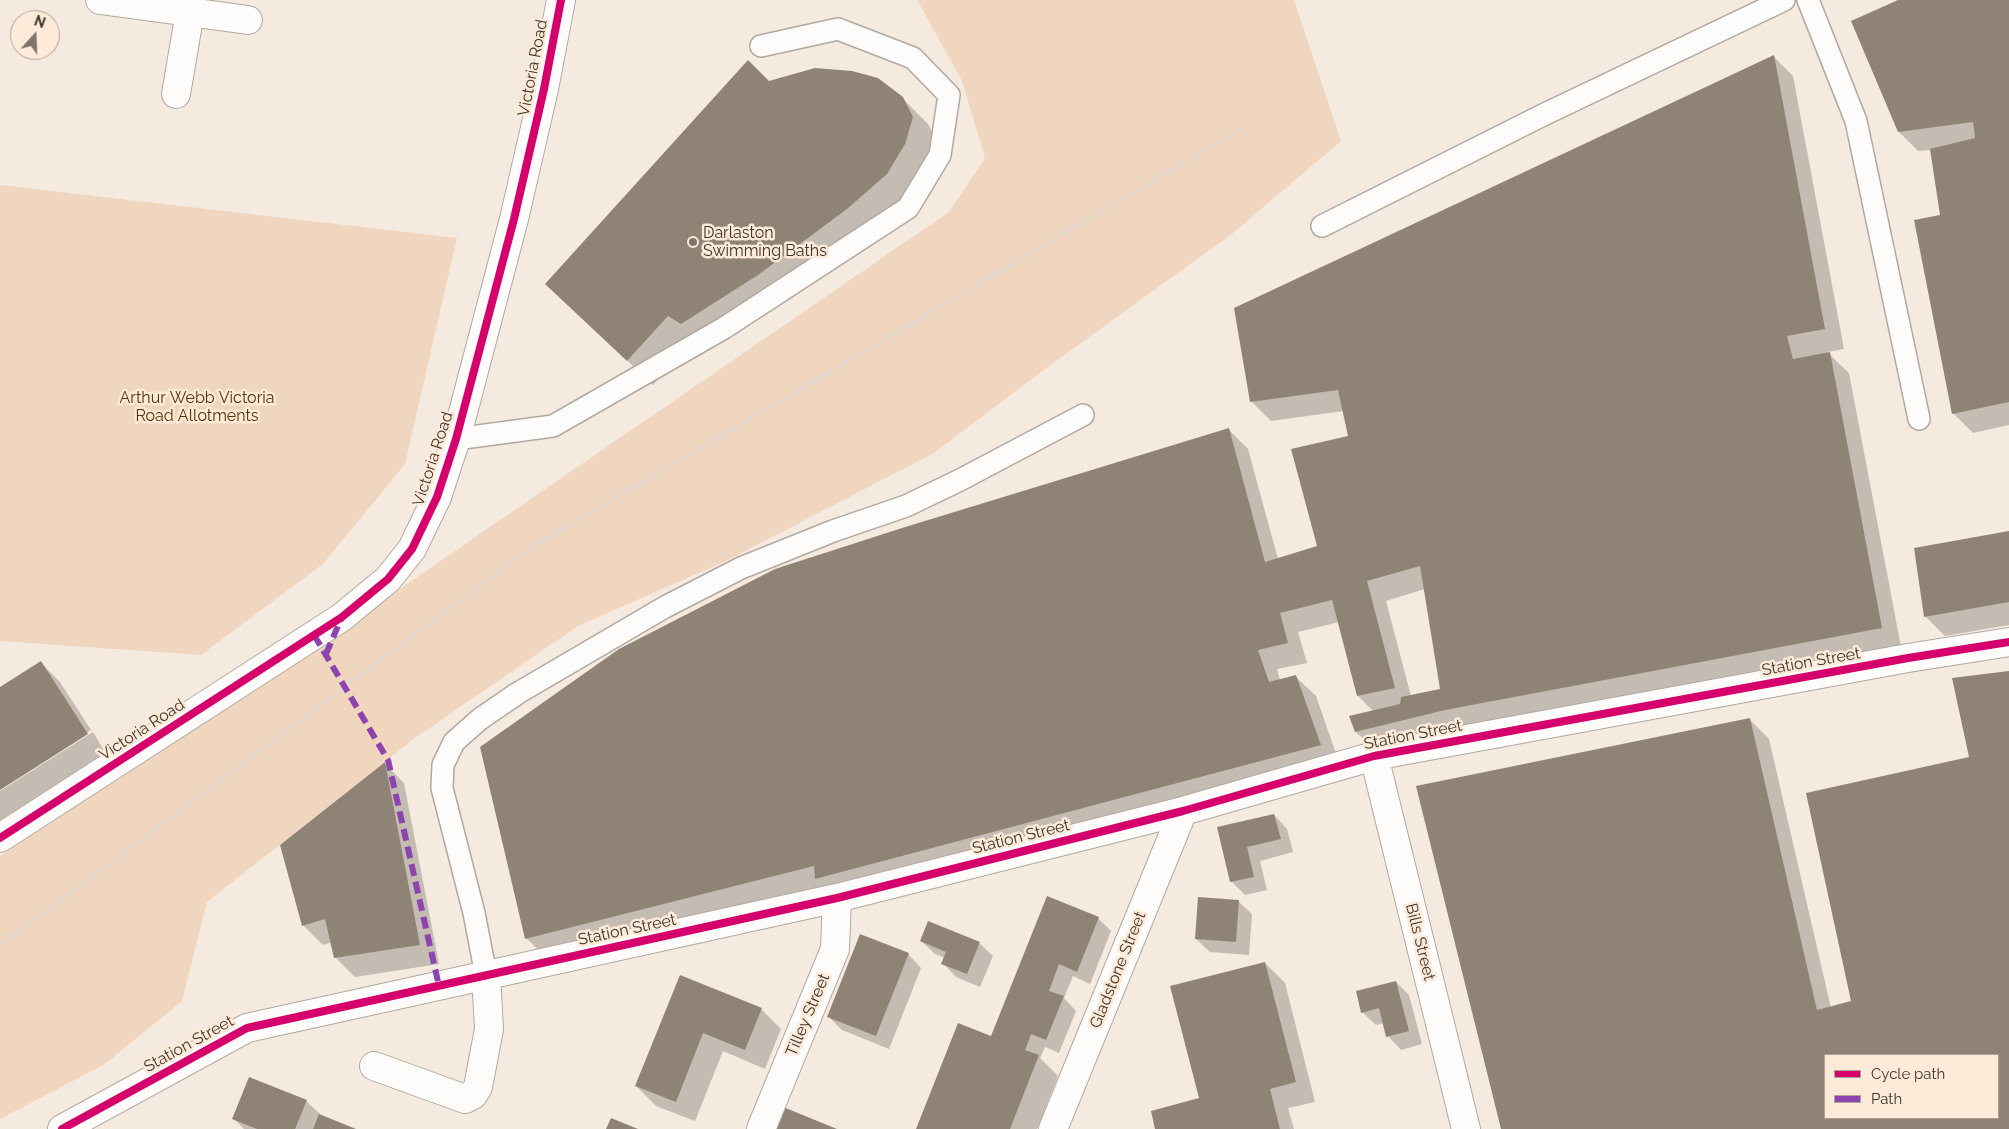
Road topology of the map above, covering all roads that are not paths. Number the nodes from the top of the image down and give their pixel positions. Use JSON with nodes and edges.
{"nodes":[{"id":1,"x":100,"y":0,"type":"edge"},
{"id":2,"x":560,"y":0,"type":"edge"},
{"id":3,"x":1784,"y":0,"type":"edge"},
{"id":4,"x":1808,"y":0,"type":"edge"},
{"id":5,"x":190,"y":12,"type":"junction"},
{"id":6,"x":248,"y":20,"type":"dead end"},
{"id":7,"x":761,"y":46,"type":"dead end"},
{"id":8,"x":176,"y":94,"type":"dead end"},
{"id":9,"x":1322,"y":226,"type":"dead end"},
{"id":10,"x":1083,"y":415,"type":"dead end"},
{"id":11,"x":1919,"y":419,"type":"dead end"},
{"id":12,"x":456,"y":439,"type":"junction"},
{"id":13,"x":2009,"y":642,"type":"edge"},
{"id":14,"x":1374,"y":756,"type":"junction"},
{"id":15,"x":1183,"y":811,"type":"junction"},
{"id":16,"x":0,"y":838,"type":"edge"},
{"id":17,"x":837,"y":898,"type":"junction"},
{"id":18,"x":486,"y":975,"type":"junction"},
{"id":19,"x":374,"y":1066,"type":"dead end"},
{"id":20,"x":62,"y":1129,"type":"edge"},
{"id":21,"x":761,"y":1129,"type":"edge"},
{"id":22,"x":1053,"y":1129,"type":"edge"},
{"id":23,"x":1466,"y":1129,"type":"edge"}],
"edges":[{"from":1,"to":5,"type":"street"},
{"from":2,"to":12,"type":"street","name":"Victoria Road"},
{"from":3,"to":9,"type":"lane"},
{"from":4,"to":11,"type":"lane"},
{"from":5,"to":6,"type":"street"},
{"from":5,"to":8,"type":"street"},
{"from":7,"to":12,"type":"lane"},
{"from":10,"to":18,"type":"lane"},
{"from":12,"to":16,"type":"street","name":"Victoria Road"},
{"from":13,"to":14,"type":"street","name":"Station Street"},
{"from":14,"to":15,"type":"street","name":"Station Street"},
{"from":14,"to":23,"type":"street","name":"Bills Street"},
{"from":15,"to":17,"type":"street","name":"Station Street"},
{"from":15,"to":22,"type":"street","name":"Gladstone Street"},
{"from":17,"to":18,"type":"street","name":"Station Street"},
{"from":17,"to":21,"type":"street","name":"Tilley Street"},
{"from":18,"to":19,"type":"street"},
{"from":18,"to":20,"type":"street","name":"Station Street"}]}
